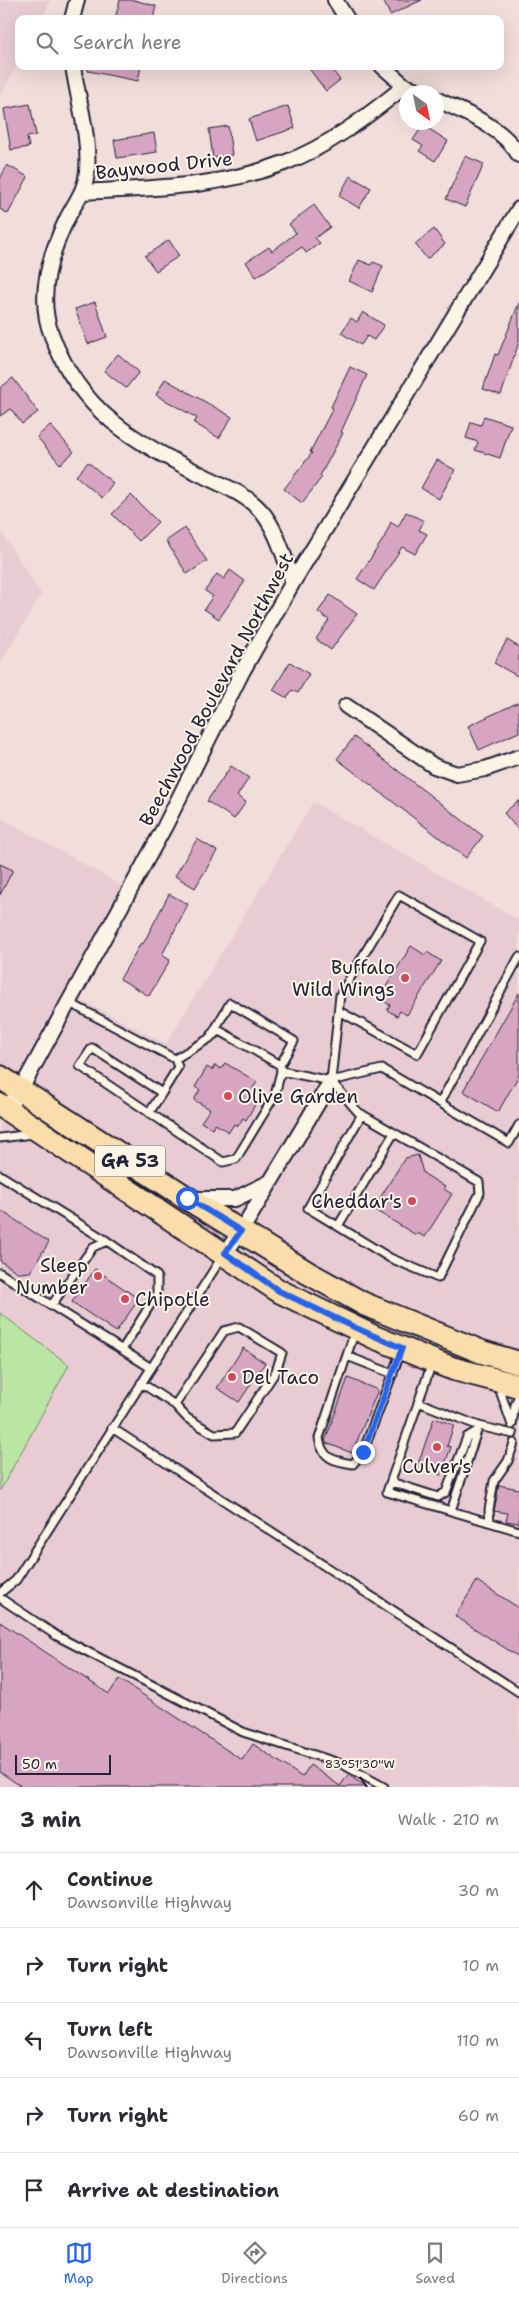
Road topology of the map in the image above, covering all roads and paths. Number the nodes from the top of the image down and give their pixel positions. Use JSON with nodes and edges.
{"nodes":[{"id":1,"x":77,"y":0,"type":"edge"},
{"id":2,"x":336,"y":0,"type":"edge"},
{"id":3,"x":73,"y":15,"type":"edge"},
{"id":4,"x":345,"y":15,"type":"edge"},
{"id":5,"x":74,"y":70,"type":"edge"},
{"id":6,"x":387,"y":70,"type":"edge"},
{"id":7,"x":404,"y":85,"type":"edge"},
{"id":8,"x":399,"y":90,"type":"edge"},
{"id":9,"x":444,"y":103,"type":"edge"},
{"id":10,"x":519,"y":155,"type":"edge"},
{"id":11,"x":82,"y":192,"type":"junction"},
{"id":12,"x":519,"y":209,"type":"edge"},
{"id":13,"x":293,"y":582,"type":"junction"},
{"id":14,"x":346,"y":706,"type":"dead end"},
{"id":15,"x":519,"y":757,"type":"edge"},
{"id":16,"x":519,"y":957,"type":"edge"},
{"id":17,"x":68,"y":1002,"type":"junction"},
{"id":18,"x":339,"y":1011,"type":"junction"},
{"id":19,"x":210,"y":1038,"type":"junction"},
{"id":20,"x":175,"y":1058,"type":"junction"},
{"id":21,"x":280,"y":1068,"type":"junction"},
{"id":22,"x":0,"y":1077,"type":"edge"},
{"id":23,"x":331,"y":1081,"type":"junction"},
{"id":24,"x":20,"y":1091,"type":"junction"},
{"id":25,"x":162,"y":1093,"type":"junction"},
{"id":26,"x":440,"y":1103,"type":"junction"},
{"id":27,"x":3,"y":1110,"type":"edge"},
{"id":28,"x":149,"y":1112,"type":"junction"},
{"id":29,"x":362,"y":1114,"type":"junction"},
{"id":30,"x":519,"y":1125,"type":"edge"},
{"id":31,"x":394,"y":1133,"type":"junction"},
{"id":32,"x":44,"y":1134,"type":"junction"},
{"id":33,"x":0,"y":1138,"type":"edge"},
{"id":34,"x":0,"y":1175,"type":"edge"},
{"id":35,"x":270,"y":1182,"type":"junction"},
{"id":36,"x":187,"y":1198,"type":"junction"},
{"id":37,"x":338,"y":1226,"type":"junction"},
{"id":38,"x":241,"y":1231,"type":"junction"},
{"id":39,"x":107,"y":1241,"type":"junction"},
{"id":40,"x":225,"y":1253,"type":"junction"},
{"id":41,"x":0,"y":1274,"type":"edge"},
{"id":42,"x":51,"y":1306,"type":"junction"},
{"id":43,"x":356,"y":1328,"type":"junction"},
{"id":44,"x":402,"y":1348,"type":"junction"},
{"id":45,"x":122,"y":1350,"type":"junction"},
{"id":46,"x":347,"y":1356,"type":"junction"},
{"id":47,"x":433,"y":1361,"type":"junction"},
{"id":48,"x":519,"y":1363,"type":"edge"},
{"id":49,"x":151,"y":1368,"type":"junction"},
{"id":50,"x":393,"y":1374,"type":"junction"},
{"id":51,"x":496,"y":1380,"type":"junction"},
{"id":52,"x":141,"y":1384,"type":"junction"},
{"id":53,"x":519,"y":1386,"type":"edge"},
{"id":54,"x":519,"y":1394,"type":"edge"},
{"id":55,"x":418,"y":1402,"type":"junction"},
{"id":56,"x":174,"y":1405,"type":"junction"},
{"id":57,"x":512,"y":1425,"type":"junction"},
{"id":58,"x":112,"y":1428,"type":"junction"},
{"id":59,"x":478,"y":1428,"type":"junction"},
{"id":60,"x":513,"y":1434,"type":"junction"},
{"id":61,"x":516,"y":1444,"type":"edge"},
{"id":62,"x":391,"y":1482,"type":"junction"},
{"id":63,"x":451,"y":1511,"type":"junction"},
{"id":64,"x":490,"y":1522,"type":"junction"},
{"id":65,"x":519,"y":1531,"type":"edge"},
{"id":66,"x":0,"y":1593,"type":"edge"},
{"id":67,"x":0,"y":1598,"type":"edge"},
{"id":68,"x":519,"y":1692,"type":"edge"},
{"id":69,"x":384,"y":1787,"type":"edge"}],
"edges":[{"from":1,"to":3,"type":"street"},
{"from":2,"to":4,"type":"street"},
{"from":5,"to":11,"type":"street"},
{"from":6,"to":7,"type":"street"},
{"from":8,"to":11,"type":"street","name":"Baywood Drive"},
{"from":9,"to":10,"type":"street"},
{"from":11,"to":13,"type":"street"},
{"from":12,"to":13,"type":"street","name":"Beechwood Boulevard Northwest"},
{"from":13,"to":17,"type":"street","name":"Beechwood Boulevard Northwest"},
{"from":14,"to":15,"type":"street"},
{"from":16,"to":26,"type":"lane"},
{"from":17,"to":20,"type":"lane"},
{"from":17,"to":24,"type":"street","name":"Beechwood Boulevard Northwest"},
{"from":18,"to":18,"type":"lane"},
{"from":18,"to":23,"type":"lane"},
{"from":19,"to":20,"type":"lane"},
{"from":19,"to":21,"type":"lane"},
{"from":19,"to":21,"type":"lane"},
{"from":20,"to":25,"type":"lane"},
{"from":21,"to":23,"type":"lane"},
{"from":21,"to":28,"type":"lane"},
{"from":22,"to":24,"type":"main road","number":"GA 53"},
{"from":23,"to":26,"type":"lane"},
{"from":23,"to":29,"type":"lane"},
{"from":23,"to":35,"type":"street"},
{"from":24,"to":27,"type":"street","name":"Beechwood Boulevard Northwest"},
{"from":24,"to":36,"type":"main road","number":"GA 53"},
{"from":25,"to":28,"type":"lane"},
{"from":25,"to":28,"type":"lane"},
{"from":26,"to":30,"type":"lane"},
{"from":27,"to":32,"type":"main road","number":"GA 53"},
{"from":29,"to":31,"type":"lane"},
{"from":29,"to":37,"type":"lane"},
{"from":31,"to":37,"type":"lane"},
{"from":31,"to":37,"type":"lane"},
{"from":32,"to":33,"type":"lane"},
{"from":32,"to":40,"type":"main road","number":"GA 53"},
{"from":34,"to":39,"type":"lane"},
{"from":35,"to":36,"type":"street"},
{"from":35,"to":38,"type":"street"},
{"from":36,"to":38,"type":"main road","number":"GA 53"},
{"from":38,"to":40,"type":"street"},
{"from":38,"to":48,"type":"main road","number":"GA 53"},
{"from":39,"to":42,"type":"lane"},
{"from":39,"to":45,"type":"lane"},
{"from":40,"to":43,"type":"main road","number":"GA 53"},
{"from":40,"to":49,"type":"lane"},
{"from":41,"to":42,"type":"lane"},
{"from":42,"to":45,"type":"lane"},
{"from":43,"to":44,"type":"main road","number":"GA 53"},
{"from":43,"to":46,"type":"lane"},
{"from":44,"to":47,"type":"main road","number":"GA 53"},
{"from":44,"to":50,"type":"lane"},
{"from":45,"to":49,"type":"lane"},
{"from":46,"to":50,"type":"lane"},
{"from":46,"to":50,"type":"lane"},
{"from":47,"to":51,"type":"main road","number":"GA 53"},
{"from":47,"to":55,"type":"lane"},
{"from":49,"to":52,"type":"lane"},
{"from":51,"to":53,"type":"main road","number":"GA 53"},
{"from":51,"to":57,"type":"lane"},
{"from":52,"to":56,"type":"lane"},
{"from":52,"to":58,"type":"lane"},
{"from":54,"to":57,"type":"lane"},
{"from":55,"to":59,"type":"lane"},
{"from":55,"to":62,"type":"lane"},
{"from":56,"to":56,"type":"lane"},
{"from":57,"to":60,"type":"lane"},
{"from":58,"to":66,"type":"lane"},
{"from":58,"to":68,"type":"lane"},
{"from":59,"to":60,"type":"lane"},
{"from":59,"to":62,"type":"lane"},
{"from":59,"to":63,"type":"lane"},
{"from":60,"to":61,"type":"lane"},
{"from":61,"to":64,"type":"lane"},
{"from":62,"to":63,"type":"lane"},
{"from":63,"to":64,"type":"lane"},
{"from":64,"to":65,"type":"lane"},
{"from":67,"to":69,"type":"lane"}]}
